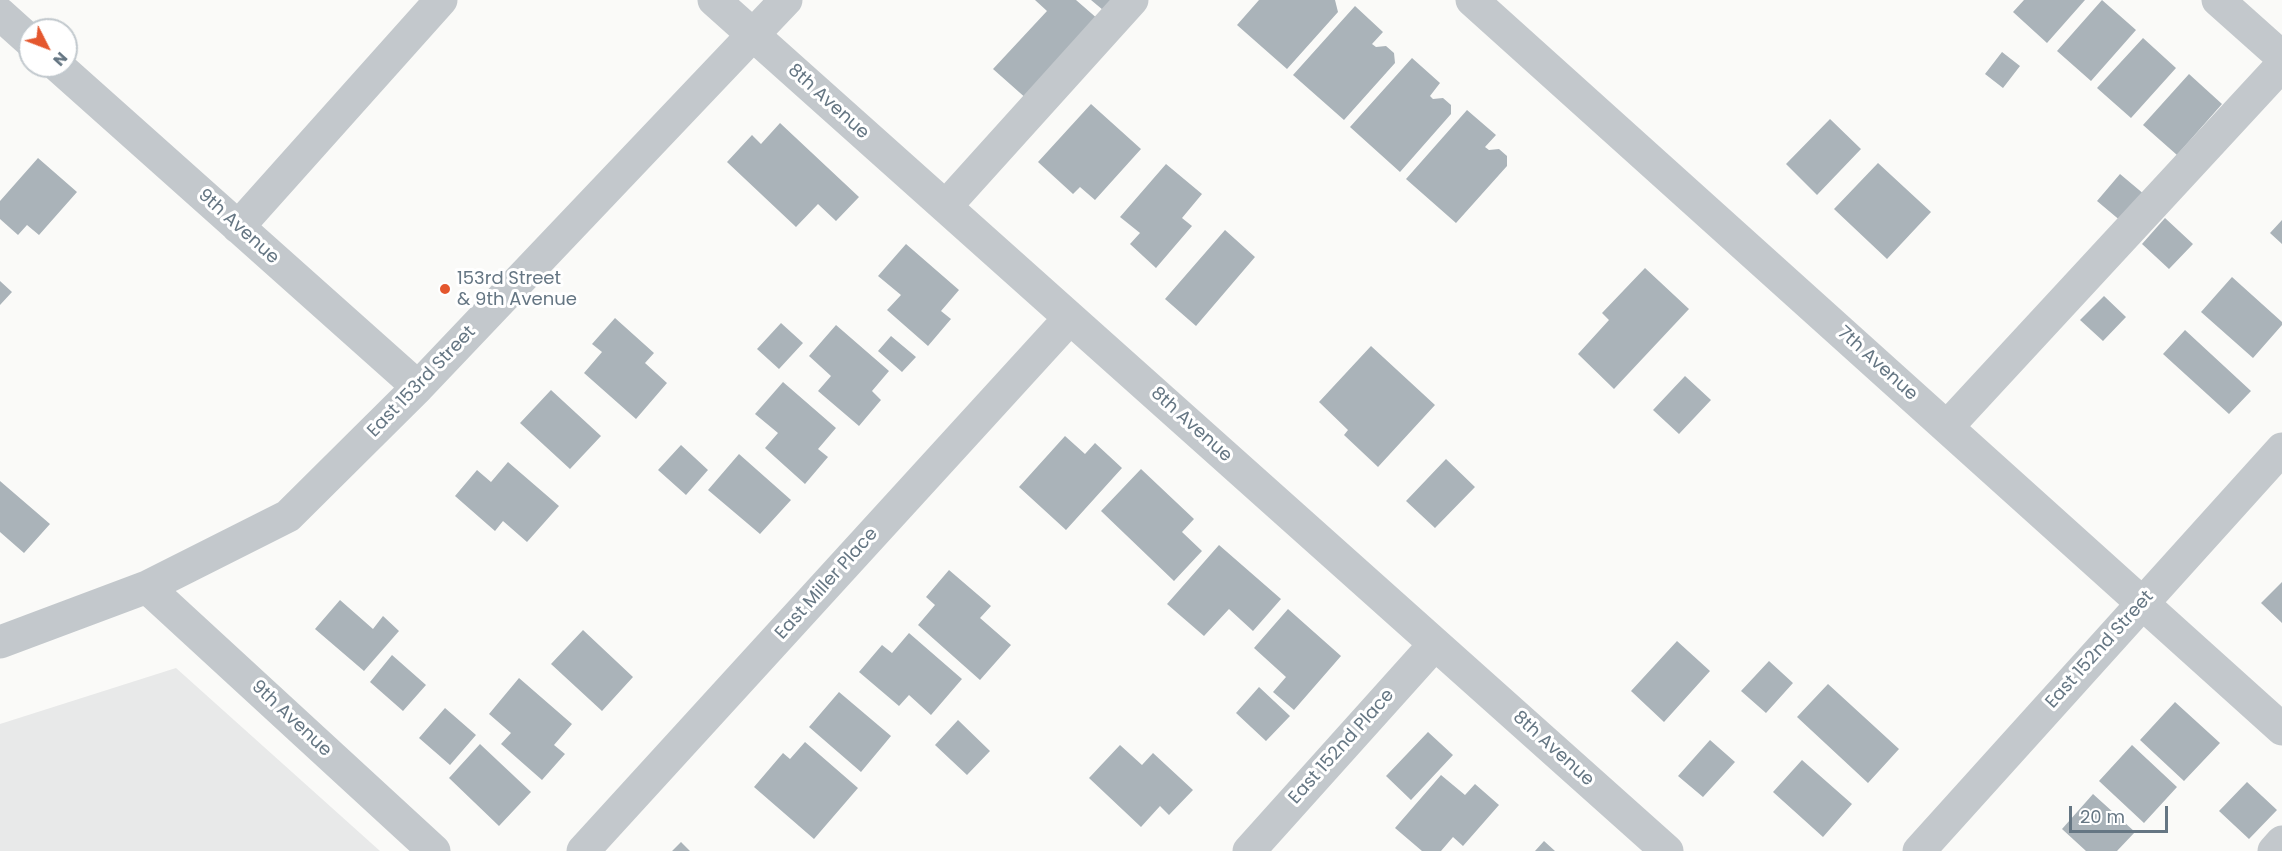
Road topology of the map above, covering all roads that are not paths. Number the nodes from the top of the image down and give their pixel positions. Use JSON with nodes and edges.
{"nodes":[{"id":1,"x":441,"y":0,"type":"edge"},
{"id":2,"x":714,"y":0,"type":"edge"},
{"id":3,"x":786,"y":0,"type":"edge"},
{"id":4,"x":1132,"y":0,"type":"edge"},
{"id":5,"x":1472,"y":0,"type":"edge"},
{"id":6,"x":2218,"y":0,"type":"edge"},
{"id":7,"x":0,"y":14,"type":"edge"},
{"id":8,"x":18,"y":30,"type":"edge"},
{"id":9,"x":754,"y":36,"type":"junction"},
{"id":10,"x":2282,"y":57,"type":"edge"},
{"id":11,"x":2282,"y":64,"type":"edge"},
{"id":12,"x":71,"y":78,"type":"edge"},
{"id":13,"x":946,"y":206,"type":"junction"},
{"id":14,"x":238,"y":227,"type":"junction"},
{"id":15,"x":1070,"y":318,"type":"junction"},
{"id":16,"x":418,"y":387,"type":"junction"},
{"id":17,"x":1947,"y":427,"type":"junction"},
{"id":18,"x":2282,"y":449,"type":"edge"},
{"id":19,"x":147,"y":587,"type":"junction"},
{"id":20,"x":2142,"y":603,"type":"junction"},
{"id":21,"x":0,"y":642,"type":"edge"},
{"id":22,"x":1435,"y":644,"type":"junction"},
{"id":23,"x":2282,"y":729,"type":"edge"},
{"id":24,"x":2282,"y":842,"type":"edge"},
{"id":25,"x":1265,"y":846,"type":"edge"},
{"id":26,"x":434,"y":851,"type":"edge"},
{"id":27,"x":583,"y":851,"type":"edge"},
{"id":28,"x":1667,"y":851,"type":"edge"},
{"id":29,"x":1919,"y":851,"type":"edge"},
{"id":30,"x":2274,"y":851,"type":"edge"}],
"edges":[{"from":1,"to":14,"type":"street"},
{"from":2,"to":9,"type":"street","name":"8th Avenue"},
{"from":3,"to":9,"type":"street","name":"East 153rd Street"},
{"from":4,"to":13,"type":"street"},
{"from":5,"to":17,"type":"street","name":"7th Avenue"},
{"from":6,"to":10,"type":"street"},
{"from":7,"to":8,"type":"street"},
{"from":9,"to":13,"type":"street","name":"8th Avenue"},
{"from":9,"to":16,"type":"street","name":"East 153rd Street"},
{"from":11,"to":17,"type":"street"},
{"from":12,"to":14,"type":"street","name":"9th Avenue"},
{"from":13,"to":15,"type":"street","name":"8th Avenue"},
{"from":14,"to":16,"type":"street","name":"9th Avenue"},
{"from":15,"to":22,"type":"street","name":"8th Avenue"},
{"from":15,"to":27,"type":"street","name":"East Miller Place"},
{"from":16,"to":19,"type":"street","name":"East 153rd Street"},
{"from":17,"to":20,"type":"street","name":"7th Avenue"},
{"from":18,"to":20,"type":"street","name":"East 152nd Street"},
{"from":19,"to":21,"type":"street","name":"East 153rd Street"},
{"from":19,"to":26,"type":"street","name":"9th Avenue"},
{"from":20,"to":23,"type":"street","name":"7th Avenue"},
{"from":20,"to":29,"type":"street","name":"East 152nd Street"},
{"from":22,"to":25,"type":"street","name":"East 152nd Place"},
{"from":22,"to":28,"type":"street","name":"8th Avenue"},
{"from":24,"to":30,"type":"street"}]}
